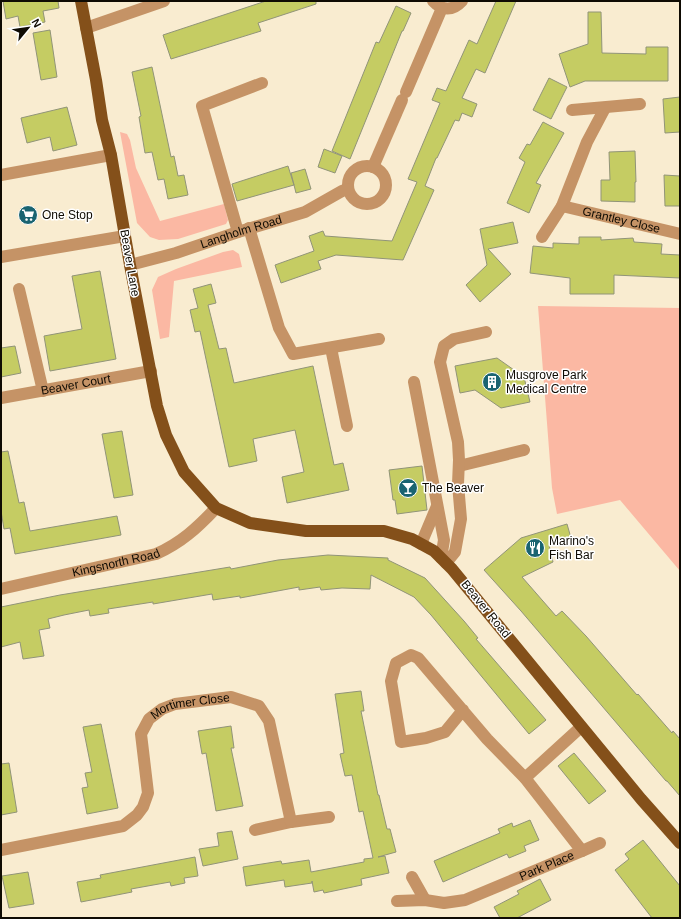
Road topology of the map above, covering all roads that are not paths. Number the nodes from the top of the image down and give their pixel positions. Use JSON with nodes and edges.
{"nodes":[{"id":1,"x":81,"y":1,"type":"edge"},
{"id":2,"x":164,"y":1,"type":"edge"},
{"id":3,"x":462,"y":1,"type":"edge"},
{"id":4,"x":438,"y":5,"type":"edge"},
{"id":5,"x":86,"y":28,"type":"junction"},
{"id":6,"x":262,"y":83,"type":"dead end"},
{"id":7,"x":640,"y":104,"type":"dead end"},
{"id":8,"x":605,"y":108,"type":"junction"},
{"id":9,"x":572,"y":110,"type":"dead end"},
{"id":10,"x":111,"y":155,"type":"junction"},
{"id":11,"x":374,"y":167,"type":"junction"},
{"id":12,"x":1,"y":175,"type":"edge"},
{"id":13,"x":348,"y":189,"type":"junction"},
{"id":14,"x":562,"y":206,"type":"junction"},
{"id":15,"x":243,"y":230,"type":"junction"},
{"id":16,"x":680,"y":234,"type":"edge"},
{"id":17,"x":125,"y":236,"type":"junction"},
{"id":18,"x":542,"y":237,"type":"dead end"},
{"id":19,"x":1,"y":257,"type":"edge"},
{"id":20,"x":130,"y":265,"type":"junction"},
{"id":21,"x":19,"y":289,"type":"dead end"},
{"id":22,"x":486,"y":332,"type":"dead end"},
{"id":23,"x":380,"y":339,"type":"dead end"},
{"id":24,"x":331,"y":348,"type":"junction"},
{"id":25,"x":150,"y":371,"type":"junction"},
{"id":26,"x":414,"y":382,"type":"dead end"},
{"id":27,"x":43,"y":391,"type":"junction"},
{"id":28,"x":1,"y":398,"type":"edge"},
{"id":29,"x":347,"y":426,"type":"dead end"},
{"id":30,"x":524,"y":450,"type":"dead end"},
{"id":31,"x":459,"y":466,"type":"junction"},
{"id":32,"x":437,"y":506,"type":"junction"},
{"id":33,"x":216,"y":508,"type":"junction"},
{"id":34,"x":421,"y":544,"type":"junction"},
{"id":35,"x":444,"y":560,"type":"junction"},
{"id":36,"x":1,"y":589,"type":"edge"},
{"id":37,"x":463,"y":710,"type":"junction"},
{"id":38,"x":581,"y":727,"type":"junction"},
{"id":39,"x":525,"y":778,"type":"junction"},
{"id":40,"x":329,"y":818,"type":"dead end"},
{"id":41,"x":291,"y":822,"type":"junction"},
{"id":42,"x":255,"y":830,"type":"dead end"},
{"id":43,"x":600,"y":843,"type":"dead end"},
{"id":44,"x":680,"y":843,"type":"edge"},
{"id":45,"x":1,"y":850,"type":"edge"},
{"id":46,"x":582,"y":851,"type":"junction"},
{"id":47,"x":412,"y":877,"type":"dead end"},
{"id":48,"x":425,"y":900,"type":"junction"},
{"id":49,"x":397,"y":901,"type":"dead end"}],
"edges":[{"from":1,"to":5,"type":"main road","name":"Beaver Lane"},
{"from":2,"to":5,"type":"street"},
{"from":3,"to":4,"type":"street"},
{"from":4,"to":11,"type":"street"},
{"from":5,"to":10,"type":"main road","name":"Beaver Lane"},
{"from":6,"to":15,"type":"street"},
{"from":7,"to":8,"type":"street"},
{"from":8,"to":9,"type":"street"},
{"from":8,"to":14,"type":"street"},
{"from":10,"to":12,"type":"street"},
{"from":10,"to":17,"type":"main road","name":"Beaver Lane"},
{"from":11,"to":13,"type":"street"},
{"from":11,"to":13,"type":"street"},
{"from":13,"to":15,"type":"street","name":"Langholm Road"},
{"from":14,"to":16,"type":"street","name":"Grantley Close"},
{"from":14,"to":18,"type":"street"},
{"from":15,"to":20,"type":"street","name":"Langholm Road"},
{"from":15,"to":24,"type":"street"},
{"from":17,"to":19,"type":"street"},
{"from":17,"to":20,"type":"main road","name":"Beaver Lane"},
{"from":20,"to":25,"type":"main road","name":"Beaver Lane"},
{"from":21,"to":27,"type":"street"},
{"from":22,"to":31,"type":"street"},
{"from":23,"to":24,"type":"street"},
{"from":24,"to":29,"type":"street"},
{"from":25,"to":27,"type":"street","name":"Beaver Court"},
{"from":25,"to":33,"type":"main road","name":"Beaver Lane"},
{"from":26,"to":32,"type":"street"},
{"from":27,"to":28,"type":"street","name":"Beaver Court"},
{"from":30,"to":31,"type":"street"},
{"from":31,"to":35,"type":"street"},
{"from":32,"to":34,"type":"street"},
{"from":32,"to":35,"type":"street"},
{"from":33,"to":34,"type":"main road","name":"Beaver Road"},
{"from":33,"to":36,"type":"street","name":"Kingsnorth Road"},
{"from":34,"to":35,"type":"main road","name":"Beaver Road"},
{"from":35,"to":38,"type":"main road","name":"Beaver Road"},
{"from":37,"to":37,"type":"street","name":"Park Place"},
{"from":37,"to":39,"type":"street","name":"Park Place"},
{"from":38,"to":39,"type":"street"},
{"from":38,"to":44,"type":"main road","name":"Beaver Road"},
{"from":39,"to":46,"type":"street","name":"Park Place"},
{"from":40,"to":41,"type":"street"},
{"from":41,"to":42,"type":"street"},
{"from":41,"to":45,"type":"street","name":"Mortimer Close"},
{"from":43,"to":46,"type":"street"},
{"from":46,"to":48,"type":"street","name":"Park Place"},
{"from":47,"to":48,"type":"street"},
{"from":48,"to":49,"type":"street","name":"Park Place"}]}
